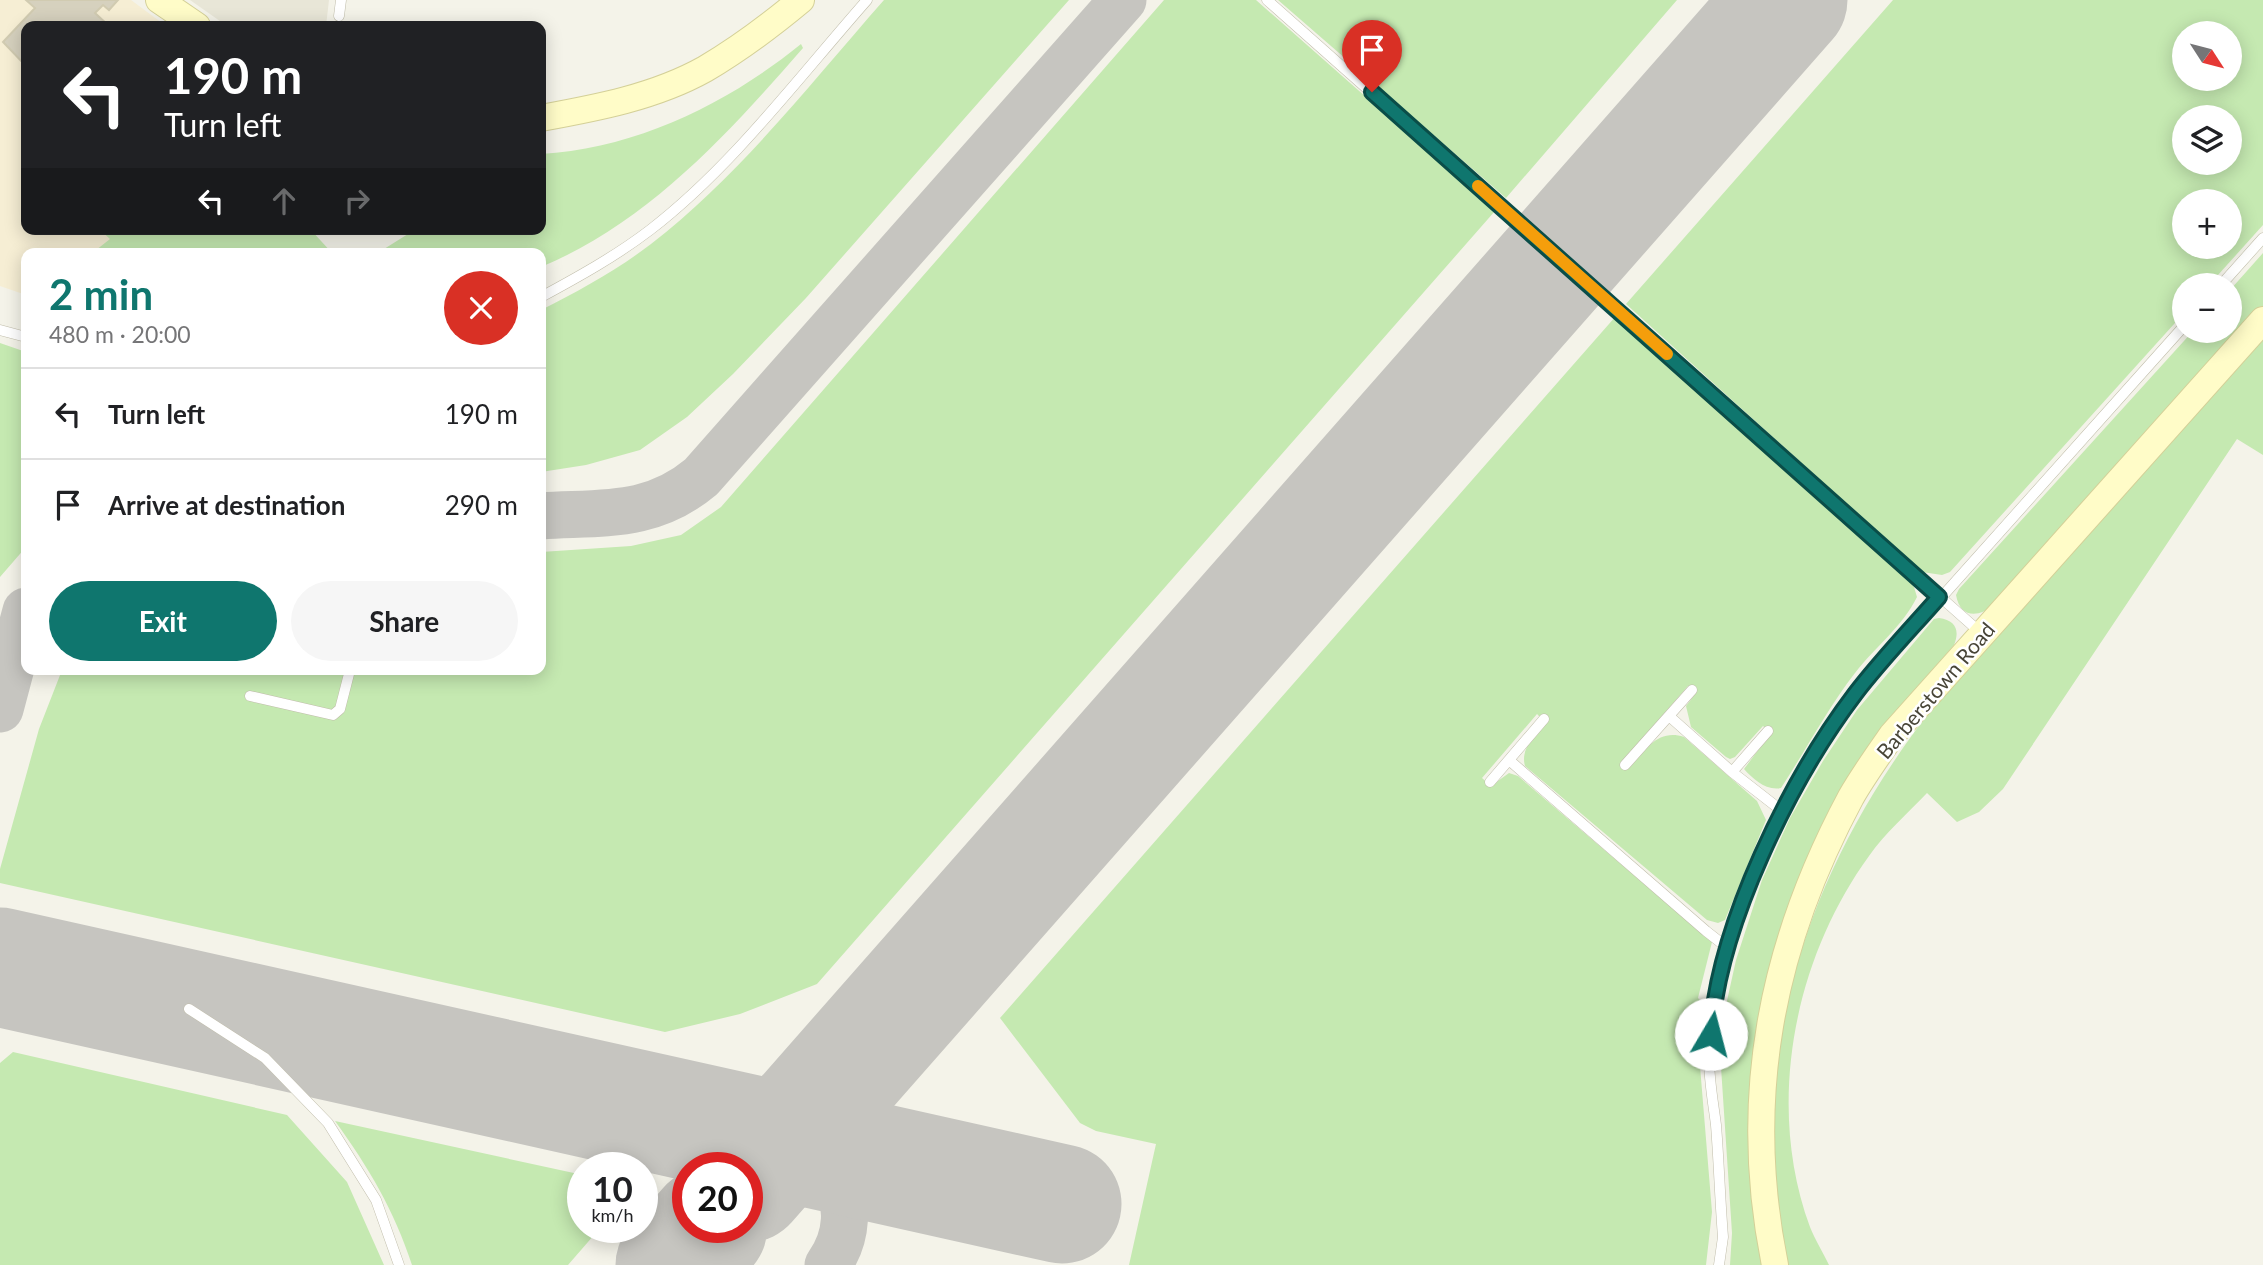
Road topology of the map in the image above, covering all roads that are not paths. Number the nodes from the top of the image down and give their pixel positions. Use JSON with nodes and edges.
{"nodes":[{"id":1,"x":159,"y":0,"type":"edge"},
{"id":2,"x":341,"y":0,"type":"edge"},
{"id":3,"x":801,"y":0,"type":"edge"},
{"id":4,"x":867,"y":0,"type":"edge"},
{"id":5,"x":1267,"y":0,"type":"edge"},
{"id":6,"x":339,"y":16,"type":"dead end"},
{"id":7,"x":190,"y":21,"type":"edge"},
{"id":8,"x":546,"y":117,"type":"edge"},
{"id":9,"x":2263,"y":238,"type":"edge"},
{"id":10,"x":2232,"y":273,"type":"edge"},
{"id":11,"x":546,"y":294,"type":"edge"},
{"id":12,"x":2263,"y":320,"type":"edge"},
{"id":13,"x":0,"y":331,"type":"edge"},
{"id":14,"x":21,"y":336,"type":"edge"},
{"id":15,"x":2172,"y":339,"type":"edge"},
{"id":16,"x":1939,"y":597,"type":"junction"},
{"id":17,"x":1981,"y":633,"type":"junction"},
{"id":18,"x":350,"y":675,"type":"edge"},
{"id":19,"x":1692,"y":690,"type":"dead end"},
{"id":20,"x":250,"y":696,"type":"dead end"},
{"id":21,"x":1668,"y":716,"type":"junction"},
{"id":22,"x":1544,"y":719,"type":"dead end"},
{"id":23,"x":1768,"y":731,"type":"dead end"},
{"id":24,"x":1509,"y":760,"type":"junction"},
{"id":25,"x":1625,"y":765,"type":"dead end"},
{"id":26,"x":1732,"y":772,"type":"junction"},
{"id":27,"x":1490,"y":782,"type":"dead end"},
{"id":28,"x":1782,"y":811,"type":"junction"},
{"id":29,"x":1729,"y":945,"type":"junction"},
{"id":30,"x":188,"y":1009,"type":"dead end"},
{"id":31,"x":399,"y":1265,"type":"edge"},
{"id":32,"x":1719,"y":1265,"type":"edge"},
{"id":33,"x":1775,"y":1265,"type":"edge"}],
"edges":[{"from":1,"to":7,"type":"main road"},
{"from":2,"to":6,"type":"lane"},
{"from":3,"to":8,"type":"main road"},
{"from":4,"to":11,"type":"lane"},
{"from":5,"to":16,"type":"lane"},
{"from":9,"to":10,"type":"lane"},
{"from":12,"to":17,"type":"main road","name":"Barberstown Road"},
{"from":13,"to":14,"type":"lane"},
{"from":15,"to":16,"type":"lane"},
{"from":16,"to":17,"type":"lane"},
{"from":16,"to":28,"type":"lane"},
{"from":17,"to":33,"type":"main road","name":"Barberstown Road"},
{"from":18,"to":20,"type":"lane"},
{"from":19,"to":21,"type":"lane"},
{"from":21,"to":25,"type":"lane"},
{"from":21,"to":26,"type":"lane"},
{"from":22,"to":24,"type":"lane"},
{"from":23,"to":26,"type":"lane"},
{"from":24,"to":27,"type":"lane"},
{"from":24,"to":29,"type":"lane"},
{"from":26,"to":28,"type":"lane"},
{"from":28,"to":29,"type":"lane"},
{"from":29,"to":32,"type":"lane"},
{"from":30,"to":31,"type":"lane"}]}
